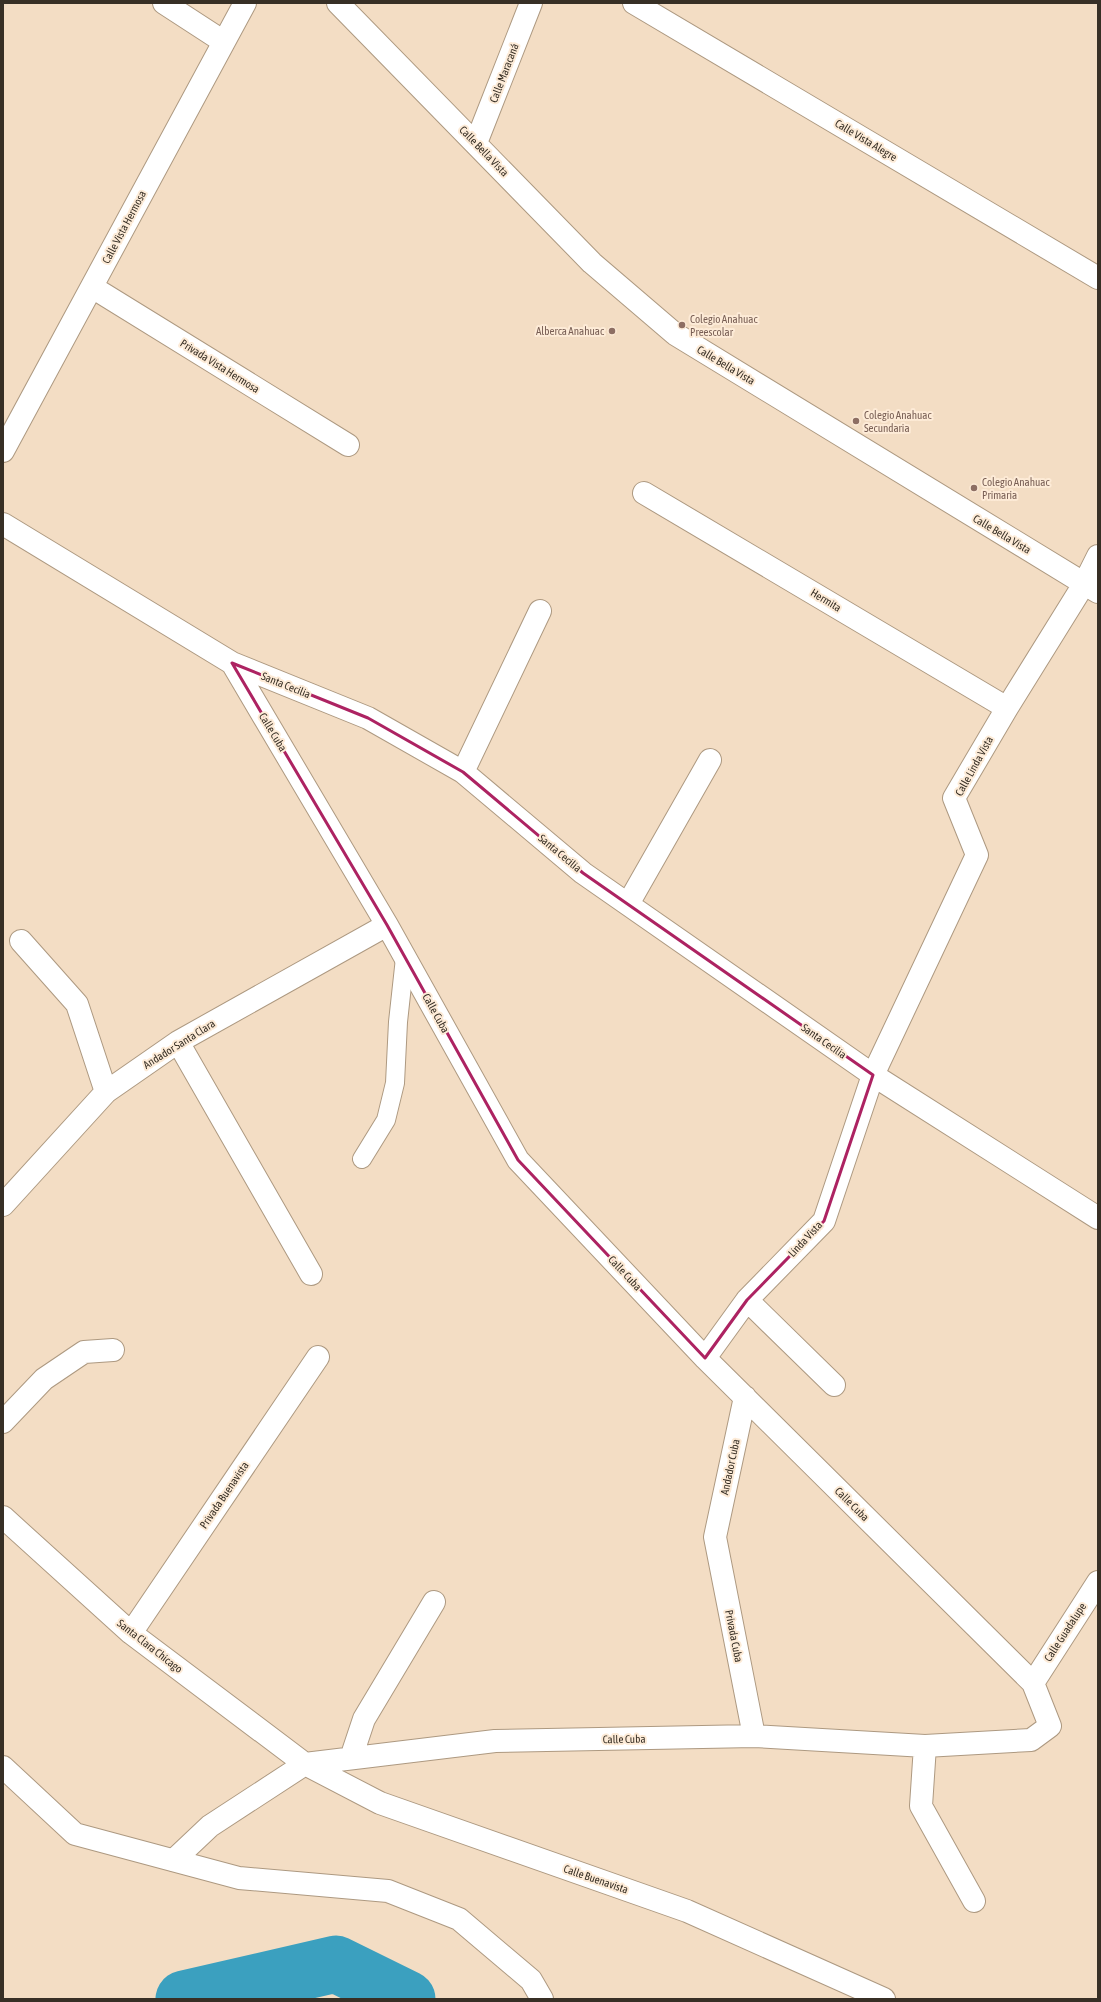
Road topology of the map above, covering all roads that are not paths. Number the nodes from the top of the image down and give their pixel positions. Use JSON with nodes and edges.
{"nodes":[{"id":1,"x":164,"y":3,"type":"edge"},
{"id":2,"x":245,"y":3,"type":"edge"},
{"id":3,"x":338,"y":3,"type":"edge"},
{"id":4,"x":532,"y":3,"type":"edge"},
{"id":5,"x":634,"y":3,"type":"edge"},
{"id":6,"x":224,"y":42,"type":"junction"},
{"id":7,"x":476,"y":143,"type":"junction"},
{"id":8,"x":1098,"y":278,"type":"edge"},
{"id":9,"x":92,"y":286,"type":"junction"},
{"id":10,"x":348,"y":445,"type":"dead end"},
{"id":11,"x":3,"y":451,"type":"edge"},
{"id":12,"x":644,"y":493,"type":"dead end"},
{"id":13,"x":3,"y":524,"type":"edge"},
{"id":14,"x":1098,"y":556,"type":"edge"},
{"id":15,"x":1091,"y":588,"type":"edge"},
{"id":16,"x":540,"y":612,"type":"dead end"},
{"id":17,"x":232,"y":663,"type":"junction"},
{"id":18,"x":1008,"y":708,"type":"junction"},
{"id":19,"x":710,"y":760,"type":"dead end"},
{"id":20,"x":463,"y":772,"type":"junction"},
{"id":21,"x":628,"y":904,"type":"junction"},
{"id":22,"x":386,"y":925,"type":"junction"},
{"id":23,"x":20,"y":941,"type":"dead end"},
{"id":24,"x":405,"y":958,"type":"junction"},
{"id":25,"x":178,"y":1042,"type":"junction"},
{"id":26,"x":873,"y":1075,"type":"junction"},
{"id":27,"x":106,"y":1092,"type":"junction"},
{"id":28,"x":362,"y":1159,"type":"dead end"},
{"id":29,"x":3,"y":1205,"type":"edge"},
{"id":30,"x":1098,"y":1218,"type":"edge"},
{"id":31,"x":311,"y":1274,"type":"dead end"},
{"id":32,"x":747,"y":1300,"type":"junction"},
{"id":33,"x":113,"y":1350,"type":"dead end"},
{"id":34,"x":318,"y":1357,"type":"dead end"},
{"id":35,"x":705,"y":1358,"type":"junction"},
{"id":36,"x":834,"y":1385,"type":"dead end"},
{"id":37,"x":745,"y":1398,"type":"junction"},
{"id":38,"x":3,"y":1422,"type":"edge"},
{"id":39,"x":3,"y":1517,"type":"edge"},
{"id":40,"x":715,"y":1537,"type":"joint"},
{"id":41,"x":1098,"y":1582,"type":"edge"},
{"id":42,"x":434,"y":1602,"type":"dead end"},
{"id":43,"x":131,"y":1633,"type":"junction"},
{"id":44,"x":1033,"y":1683,"type":"junction"},
{"id":45,"x":754,"y":1736,"type":"junction"},
{"id":46,"x":925,"y":1746,"type":"junction"},
{"id":47,"x":351,"y":1758,"type":"junction"},
{"id":48,"x":305,"y":1764,"type":"junction"},
{"id":49,"x":3,"y":1767,"type":"edge"},
{"id":50,"x":174,"y":1860,"type":"junction"},
{"id":51,"x":974,"y":1901,"type":"dead end"},
{"id":52,"x":542,"y":1999,"type":"edge"},
{"id":53,"x":884,"y":1999,"type":"edge"}],
"edges":[{"from":1,"to":6,"type":"street"},
{"from":2,"to":6,"type":"street","name":"Calle Vista Hermosa"},
{"from":3,"to":7,"type":"street","name":"Calle Bella Vista"},
{"from":4,"to":7,"type":"street","name":"Calle Maracaná"},
{"from":5,"to":8,"type":"street","name":"Calle Vista Alegre"},
{"from":6,"to":9,"type":"street","name":"Calle Vista Hermosa"},
{"from":7,"to":15,"type":"street","name":"Calle Bella Vista"},
{"from":9,"to":10,"type":"street","name":"Privada Vista Hermosa"},
{"from":9,"to":11,"type":"street","name":"Calle Vista Hermosa"},
{"from":12,"to":18,"type":"street","name":"Hermita"},
{"from":13,"to":17,"type":"street","name":"Santa Cecilia"},
{"from":14,"to":15,"type":"street","name":"Calle Linda Vista"},
{"from":15,"to":18,"type":"street","name":"Calle Linda Vista"},
{"from":16,"to":20,"type":"street"},
{"from":17,"to":20,"type":"street","name":"Santa Cecilia"},
{"from":17,"to":22,"type":"street","name":"Calle Cuba"},
{"from":18,"to":26,"type":"street","name":"Calle Linda Vista"},
{"from":19,"to":21,"type":"street"},
{"from":20,"to":21,"type":"street","name":"Santa Cecilia"},
{"from":21,"to":26,"type":"street","name":"Santa Cecilia"},
{"from":22,"to":24,"type":"street","name":"Calle Cuba"},
{"from":22,"to":25,"type":"street","name":"Andador Santa Clara"},
{"from":23,"to":27,"type":"street"},
{"from":24,"to":28,"type":"lane"},
{"from":24,"to":35,"type":"street","name":"Calle Cuba"},
{"from":25,"to":27,"type":"street","name":"Andador Santa Clara"},
{"from":25,"to":31,"type":"street"},
{"from":26,"to":30,"type":"street","name":"Santa Cecilia"},
{"from":26,"to":32,"type":"street","name":"Linda Vista"},
{"from":27,"to":29,"type":"street","name":"Andador Santa Clara"},
{"from":32,"to":35,"type":"street","name":"Linda Vista"},
{"from":32,"to":36,"type":"street"},
{"from":33,"to":38,"type":"street"},
{"from":34,"to":43,"type":"street","name":"Privada Buenavista"},
{"from":35,"to":37,"type":"street","name":"Calle Cuba"},
{"from":37,"to":40,"type":"street","name":"Andador Cuba"},
{"from":37,"to":44,"type":"street","name":"Calle Cuba"},
{"from":39,"to":43,"type":"street","name":"Santa Clara Chicago"},
{"from":40,"to":45,"type":"street","name":"Privada Cuba"},
{"from":41,"to":44,"type":"street","name":"Calle Guadalupe"},
{"from":42,"to":47,"type":"street"},
{"from":43,"to":48,"type":"street","name":"Santa Clara Chicago"},
{"from":44,"to":46,"type":"street","name":"Calle Cuba"},
{"from":45,"to":46,"type":"street","name":"Calle Cuba"},
{"from":45,"to":47,"type":"street","name":"Calle Cuba"},
{"from":46,"to":51,"type":"street"},
{"from":47,"to":48,"type":"street","name":"Calle Cuba"},
{"from":48,"to":50,"type":"street"},
{"from":48,"to":53,"type":"street","name":"Calle Buenavista"},
{"from":49,"to":50,"type":"street"},
{"from":50,"to":52,"type":"street"}]}
